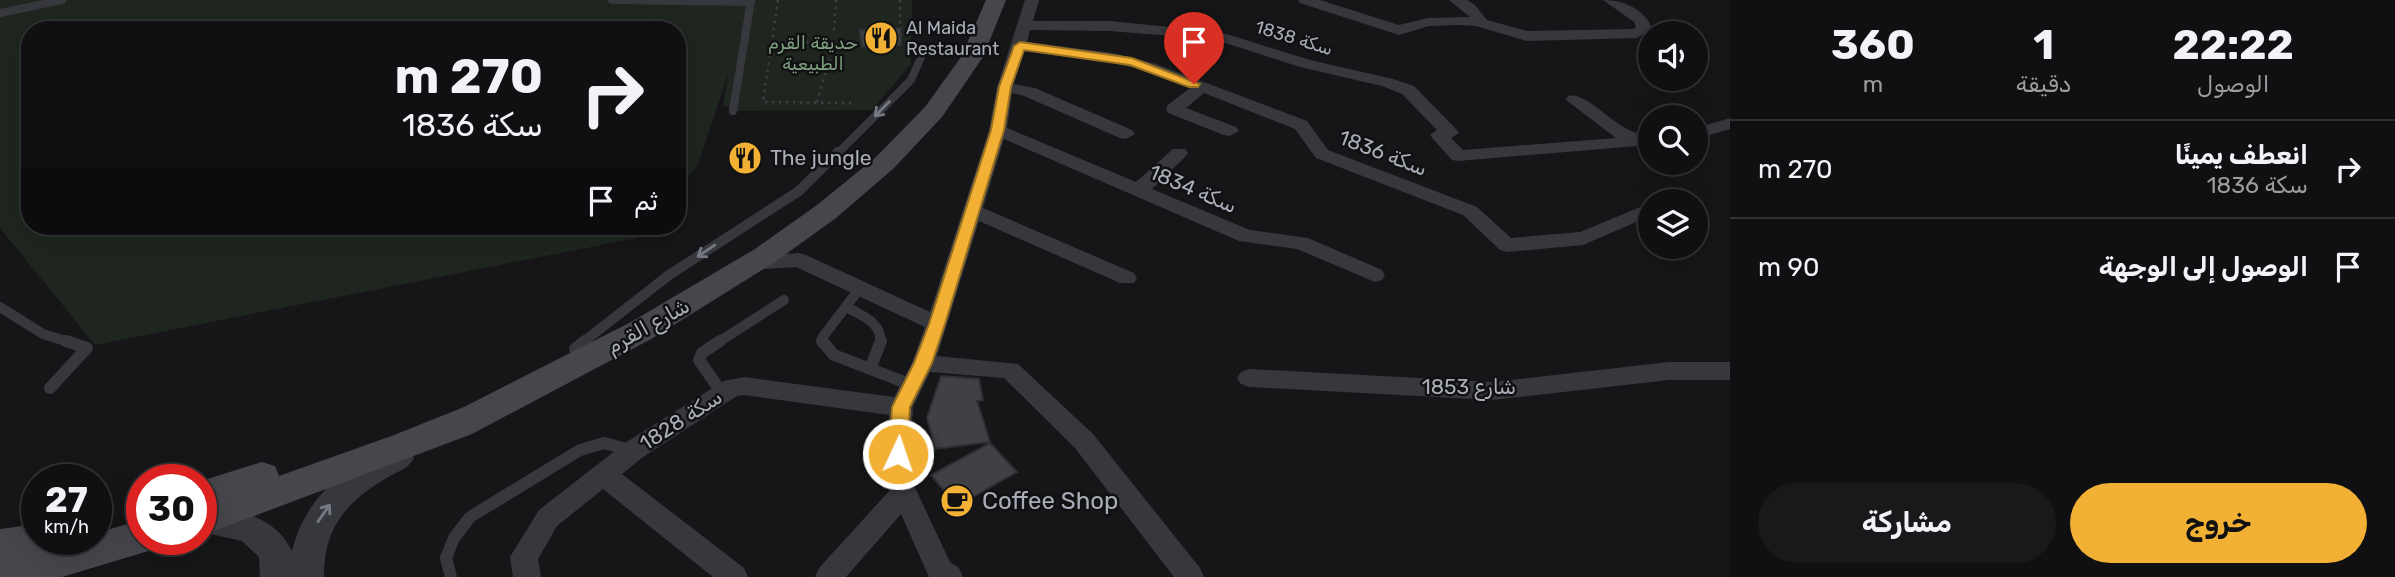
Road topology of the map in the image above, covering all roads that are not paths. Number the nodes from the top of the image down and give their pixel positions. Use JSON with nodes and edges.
{"nodes":[{"id":1,"x":62,"y":0,"type":"edge"},
{"id":2,"x":612,"y":0,"type":"edge"},
{"id":3,"x":982,"y":0,"type":"edge"},
{"id":4,"x":996,"y":0,"type":"edge"},
{"id":5,"x":1032,"y":0,"type":"edge"},
{"id":6,"x":1305,"y":0,"type":"edge"},
{"id":7,"x":1456,"y":0,"type":"edge"},
{"id":8,"x":1610,"y":0,"type":"edge"},
{"id":9,"x":751,"y":1,"type":"edge"},
{"id":10,"x":0,"y":13,"type":"edge"},
{"id":11,"x":1478,"y":22,"type":"junction"},
{"id":12,"x":1022,"y":36,"type":"junction"},
{"id":13,"x":922,"y":55,"type":"dead end"},
{"id":14,"x":1005,"y":87,"type":"junction"},
{"id":15,"x":1202,"y":87,"type":"junction"},
{"id":16,"x":1574,"y":100,"type":"dead end"},
{"id":17,"x":733,"y":111,"type":"dead end"},
{"id":18,"x":1629,"y":117,"type":"dead end"},
{"id":19,"x":1602,"y":120,"type":"junction"},
{"id":20,"x":1730,"y":123,"type":"edge"},
{"id":21,"x":998,"y":130,"type":"junction"},
{"id":22,"x":1708,"y":130,"type":"edge"},
{"id":23,"x":1230,"y":131,"type":"dead end"},
{"id":24,"x":1126,"y":134,"type":"dead end"},
{"id":25,"x":1638,"y":139,"type":"edge"},
{"id":26,"x":1638,"y":141,"type":"edge"},
{"id":27,"x":1179,"y":153,"type":"dead end"},
{"id":28,"x":1139,"y":190,"type":"junction"},
{"id":29,"x":972,"y":211,"type":"junction"},
{"id":30,"x":1638,"y":214,"type":"edge"},
{"id":31,"x":799,"y":245,"type":"junction"},
{"id":32,"x":1375,"y":275,"type":"dead end"},
{"id":33,"x":1127,"y":278,"type":"dead end"},
{"id":34,"x":860,"y":288,"type":"junction"},
{"id":35,"x":784,"y":300,"type":"dead end"},
{"id":36,"x":0,"y":307,"type":"edge"},
{"id":37,"x":846,"y":307,"type":"junction"},
{"id":38,"x":937,"y":324,"type":"junction"},
{"id":39,"x":575,"y":349,"type":"junction"},
{"id":40,"x":870,"y":369,"type":"junction"},
{"id":41,"x":1730,"y":371,"type":"edge"},
{"id":42,"x":1249,"y":377,"type":"dead end"},
{"id":43,"x":912,"y":385,"type":"junction"},
{"id":44,"x":50,"y":388,"type":"dead end"},
{"id":45,"x":722,"y":393,"type":"junction"},
{"id":46,"x":493,"y":408,"type":"junction"},
{"id":47,"x":634,"y":450,"type":"junction"},
{"id":48,"x":603,"y":474,"type":"junction"},
{"id":49,"x":904,"y":494,"type":"junction"},
{"id":50,"x":217,"y":505,"type":"edge"},
{"id":51,"x":217,"y":507,"type":"edge"},
{"id":52,"x":217,"y":517,"type":"edge"},
{"id":53,"x":0,"y":525,"type":"edge"},
{"id":54,"x":21,"y":528,"type":"edge"},
{"id":55,"x":21,"y":543,"type":"edge"},
{"id":56,"x":0,"y":546,"type":"edge"},
{"id":57,"x":45,"y":555,"type":"edge"},
{"id":58,"x":59,"y":555,"type":"edge"},
{"id":59,"x":1,"y":577,"type":"edge"},
{"id":60,"x":32,"y":577,"type":"edge"},
{"id":61,"x":277,"y":577,"type":"edge"},
{"id":62,"x":307,"y":577,"type":"edge"},
{"id":63,"x":451,"y":577,"type":"edge"},
{"id":64,"x":527,"y":577,"type":"edge"},
{"id":65,"x":734,"y":577,"type":"edge"},
{"id":66,"x":828,"y":577,"type":"edge"},
{"id":67,"x":949,"y":577,"type":"edge"},
{"id":68,"x":1190,"y":577,"type":"edge"}],
"edges":[{"from":1,"to":10,"type":"lane"},
{"from":2,"to":9,"type":"lane"},
{"from":3,"to":39,"type":"main road","name":"شارع القرم"},
{"from":4,"to":31,"type":"main road","name":"شارع القرم"},
{"from":5,"to":12,"type":"street"},
{"from":6,"to":11,"type":"street"},
{"from":7,"to":11,"type":"street"},
{"from":8,"to":11,"type":"street"},
{"from":9,"to":17,"type":"lane"},
{"from":12,"to":14,"type":"street"},
{"from":12,"to":15,"type":"street","name":"سكة 1836"},
{"from":12,"to":26,"type":"street","name":"1838 سكة"},
{"from":13,"to":39,"type":"lane","one_way":true},
{"from":14,"to":21,"type":"street"},
{"from":14,"to":24,"type":"street"},
{"from":15,"to":23,"type":"street"},
{"from":15,"to":30,"type":"street","name":"سكة 1836"},
{"from":16,"to":19,"type":"street"},
{"from":18,"to":19,"type":"street"},
{"from":19,"to":25,"type":"street"},
{"from":20,"to":22,"type":"street"},
{"from":21,"to":28,"type":"street","name":"سكة 1834"},
{"from":21,"to":29,"type":"street"},
{"from":27,"to":28,"type":"street"},
{"from":28,"to":32,"type":"street","name":"سكة 1834"},
{"from":29,"to":33,"type":"street"},
{"from":29,"to":38,"type":"street"},
{"from":31,"to":34,"type":"street"},
{"from":31,"to":46,"type":"main road","name":"شارع القرم"},
{"from":34,"to":37,"type":"lane"},
{"from":34,"to":38,"type":"street"},
{"from":35,"to":45,"type":"lane"},
{"from":36,"to":44,"type":"lane"},
{"from":37,"to":40,"type":"lane"},
{"from":37,"to":40,"type":"lane"},
{"from":38,"to":43,"type":"street"},
{"from":39,"to":50,"type":"main road","name":"شارع القرم"},
{"from":40,"to":43,"type":"lane"},
{"from":41,"to":42,"type":"street","name":"شارع 1853"},
{"from":43,"to":45,"type":"street","name":"سكة 1828"},
{"from":43,"to":49,"type":"street"},
{"from":43,"to":68,"type":"street","name":"سكة 1828"},
{"from":45,"to":47,"type":"street","name":"سكة 1828"},
{"from":46,"to":51,"type":"main road","name":"شارع القرم"},
{"from":62,"to":46,"type":"street","one_way":true},
{"from":47,"to":48,"type":"street","name":"سكة 1828"},
{"from":47,"to":63,"type":"lane"},
{"from":48,"to":64,"type":"street","name":"سكة 1828"},
{"from":48,"to":65,"type":"street"},
{"from":49,"to":66,"type":"street"},
{"from":49,"to":67,"type":"street"},
{"from":52,"to":61,"type":"street"},
{"from":53,"to":54,"type":"main road"},
{"from":55,"to":56,"type":"main road"},
{"from":57,"to":59,"type":"main road"},
{"from":58,"to":60,"type":"main road"}]}
